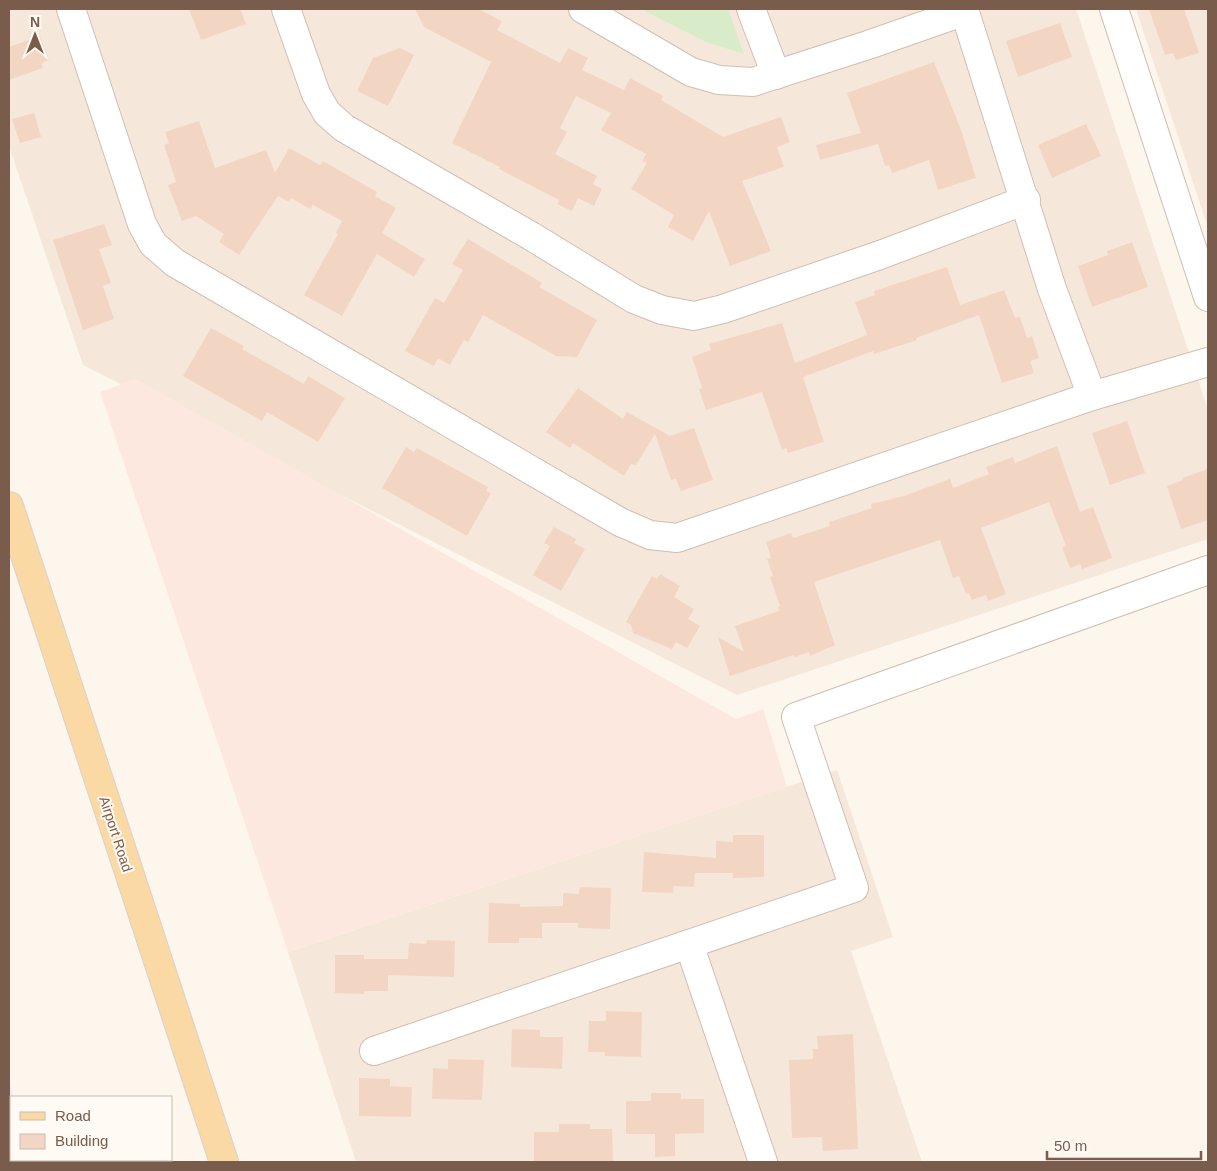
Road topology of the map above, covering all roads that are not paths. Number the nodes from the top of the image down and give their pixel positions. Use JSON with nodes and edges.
{"nodes":[{"id":1,"x":71,"y":9,"type":"edge"},
{"id":2,"x":286,"y":9,"type":"edge"},
{"id":3,"x":583,"y":9,"type":"edge"},
{"id":4,"x":751,"y":9,"type":"edge"},
{"id":5,"x":1114,"y":9,"type":"edge"},
{"id":6,"x":965,"y":10,"type":"edge"},
{"id":7,"x":776,"y":75,"type":"junction"},
{"id":8,"x":1026,"y":200,"type":"junction"},
{"id":9,"x":1202,"y":254,"type":"edge"},
{"id":10,"x":1208,"y":298,"type":"edge"},
{"id":11,"x":1208,"y":362,"type":"edge"},
{"id":12,"x":1092,"y":396,"type":"junction"},
{"id":13,"x":9,"y":506,"type":"edge"},
{"id":14,"x":1208,"y":570,"type":"edge"},
{"id":15,"x":689,"y":944,"type":"junction"},
{"id":16,"x":374,"y":1051,"type":"dead end"},
{"id":17,"x":224,"y":1162,"type":"edge"},
{"id":18,"x":763,"y":1162,"type":"edge"}],
"edges":[{"from":1,"to":12,"type":"street"},
{"from":2,"to":8,"type":"street"},
{"from":3,"to":7,"type":"street"},
{"from":4,"to":7,"type":"street"},
{"from":5,"to":9,"type":"street"},
{"from":6,"to":7,"type":"street"},
{"from":6,"to":8,"type":"street"},
{"from":8,"to":12,"type":"street"},
{"from":9,"to":10,"type":"street"},
{"from":11,"to":12,"type":"street"},
{"from":13,"to":17,"type":"main road","name":"Airport Road"},
{"from":14,"to":15,"type":"street"},
{"from":15,"to":16,"type":"street"},
{"from":15,"to":18,"type":"street"}]}
